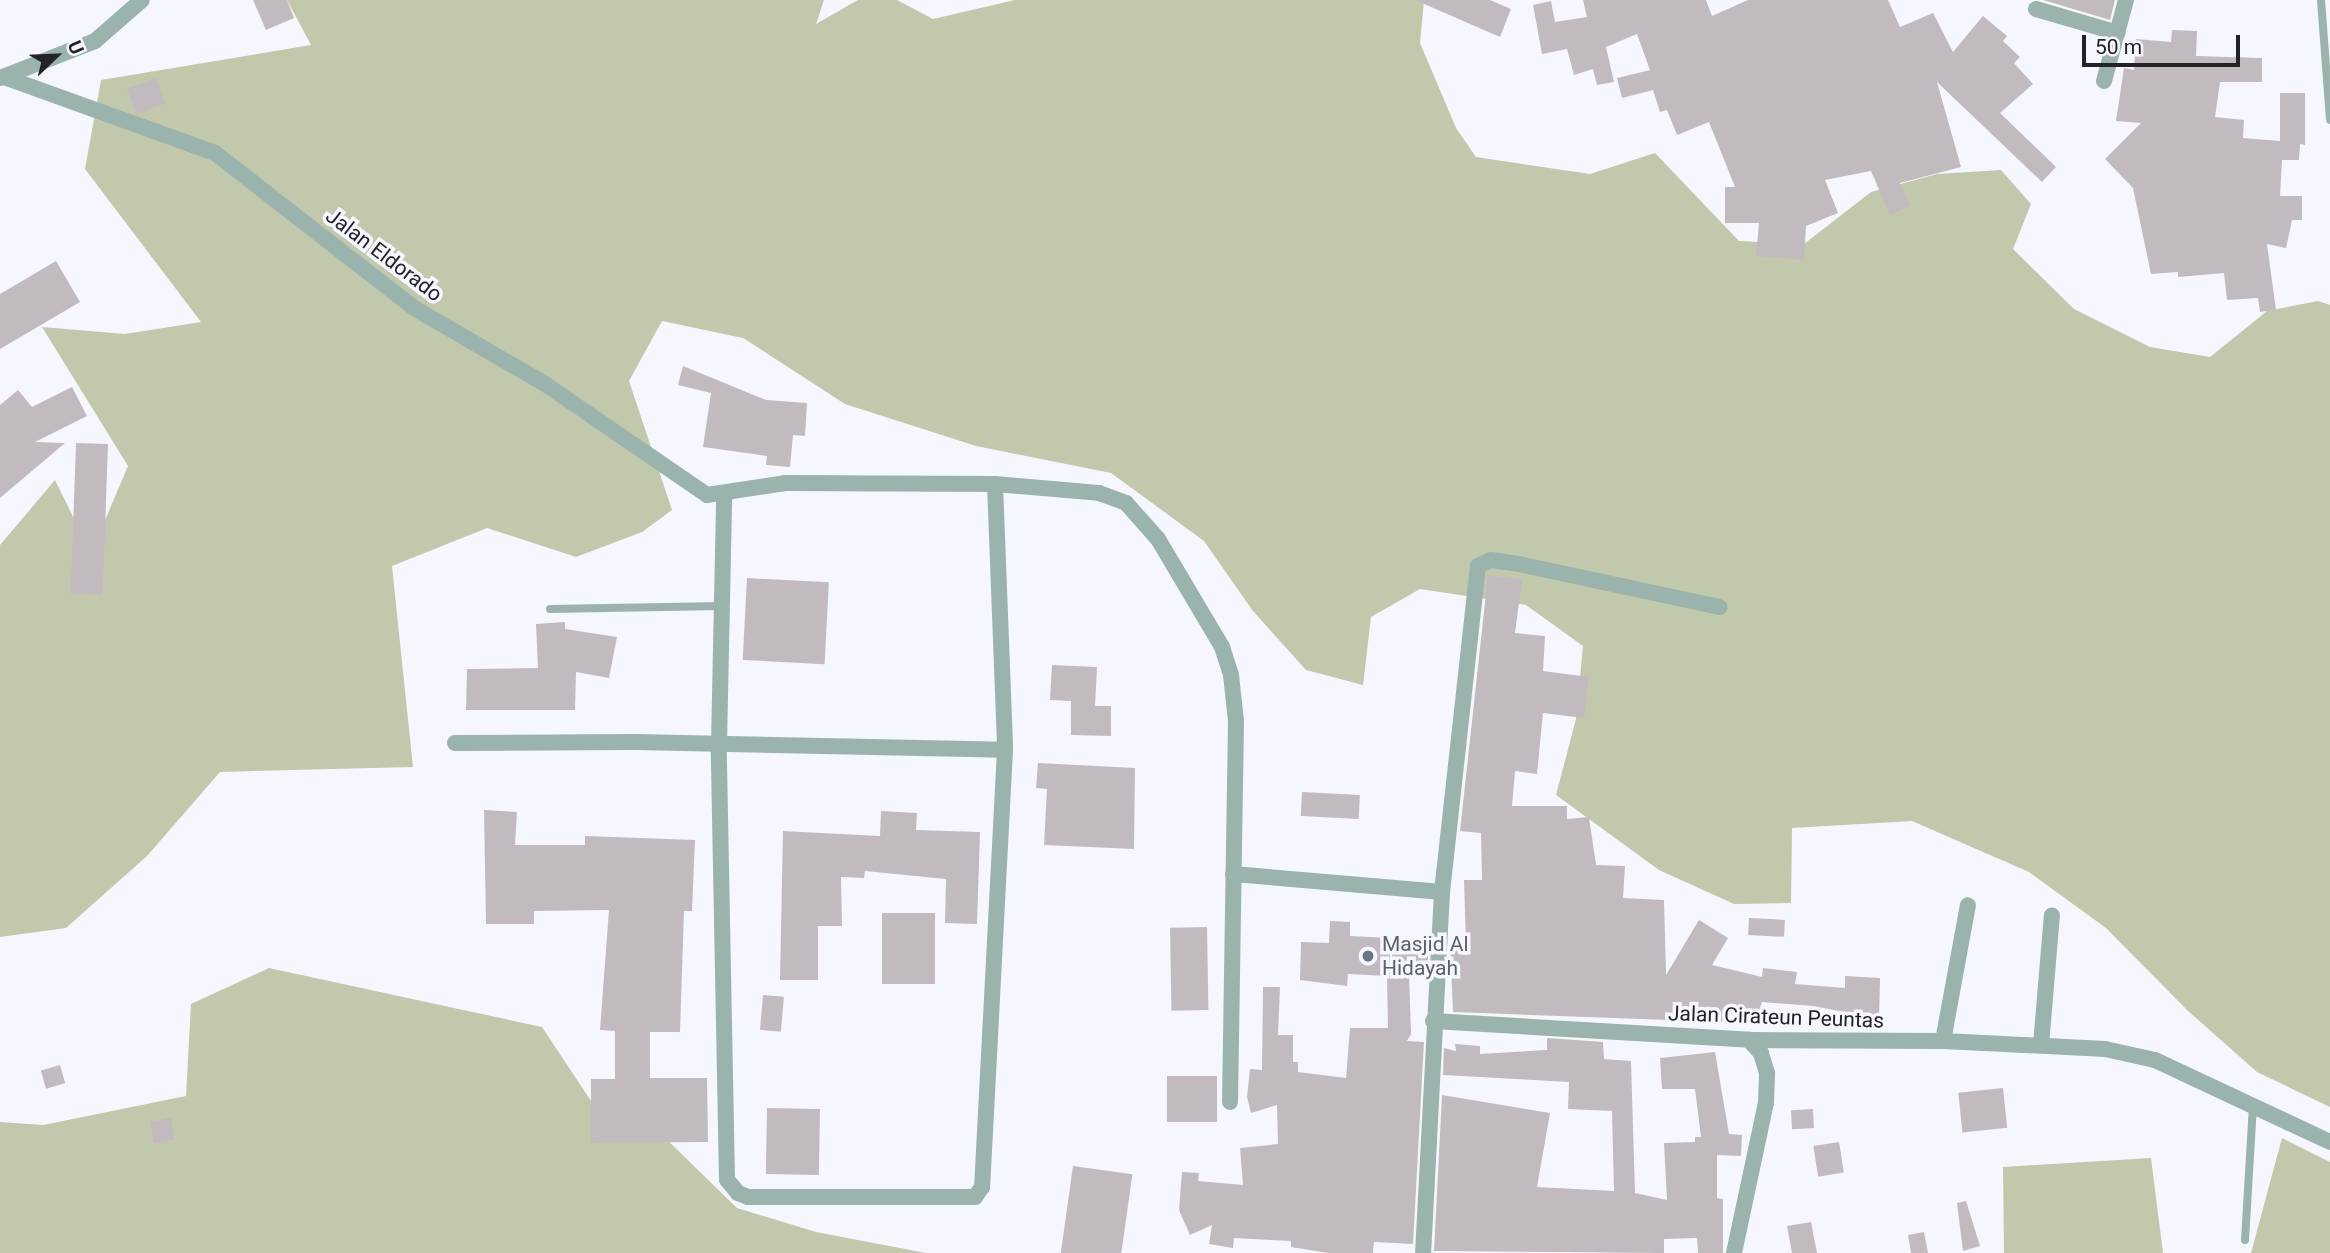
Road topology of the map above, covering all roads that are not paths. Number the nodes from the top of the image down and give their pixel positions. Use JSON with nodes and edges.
{"nodes":[{"id":1,"x":142,"y":0,"type":"edge"},
{"id":2,"x":2126,"y":0,"type":"edge"},
{"id":3,"x":2321,"y":0,"type":"edge"},
{"id":4,"x":2036,"y":9,"type":"dead end"},
{"id":5,"x":2118,"y":33,"type":"junction"},
{"id":6,"x":2,"y":78,"type":"edge"},
{"id":7,"x":2104,"y":81,"type":"dead end"},
{"id":8,"x":2330,"y":120,"type":"edge"},
{"id":9,"x":995,"y":484,"type":"junction"},
{"id":10,"x":724,"y":495,"type":"junction"},
{"id":11,"x":722,"y":606,"type":"junction"},
{"id":12,"x":1719,"y":607,"type":"dead end"},
{"id":13,"x":550,"y":609,"type":"dead end"},
{"id":14,"x":455,"y":743,"type":"dead end"},
{"id":15,"x":719,"y":744,"type":"junction"},
{"id":16,"x":1005,"y":750,"type":"junction"},
{"id":17,"x":1233,"y":874,"type":"junction"},
{"id":18,"x":1442,"y":892,"type":"junction"},
{"id":19,"x":1968,"y":905,"type":"dead end"},
{"id":20,"x":2052,"y":915,"type":"dead end"},
{"id":21,"x":1433,"y":1021,"type":"junction"},
{"id":22,"x":1749,"y":1040,"type":"junction"},
{"id":23,"x":1943,"y":1041,"type":"junction"},
{"id":24,"x":2041,"y":1045,"type":"junction"},
{"id":25,"x":1230,"y":1102,"type":"dead end"},
{"id":26,"x":2253,"y":1107,"type":"junction"},
{"id":27,"x":2330,"y":1142,"type":"edge"},
{"id":28,"x":2245,"y":1240,"type":"dead end"},
{"id":29,"x":1423,"y":1253,"type":"edge"},
{"id":30,"x":1734,"y":1253,"type":"edge"}],
"edges":[{"from":1,"to":6,"type":"street"},
{"from":2,"to":5,"type":"street"},
{"from":3,"to":8,"type":"lane"},
{"from":4,"to":5,"type":"street"},
{"from":5,"to":7,"type":"street"},
{"from":6,"to":10,"type":"street","name":"Jalan Eldorado"},
{"from":9,"to":10,"type":"street"},
{"from":9,"to":16,"type":"street"},
{"from":9,"to":17,"type":"street"},
{"from":10,"to":11,"type":"street"},
{"from":11,"to":13,"type":"lane"},
{"from":11,"to":15,"type":"street"},
{"from":12,"to":18,"type":"street"},
{"from":14,"to":15,"type":"street"},
{"from":15,"to":16,"type":"street"},
{"from":15,"to":16,"type":"street"},
{"from":17,"to":18,"type":"street"},
{"from":17,"to":25,"type":"street"},
{"from":18,"to":21,"type":"street"},
{"from":19,"to":23,"type":"street"},
{"from":20,"to":24,"type":"street"},
{"from":21,"to":22,"type":"street","name":"Jalan Cirateun Peuntas"},
{"from":21,"to":29,"type":"street"},
{"from":22,"to":23,"type":"street","name":"Jalan Cirateun Peuntas"},
{"from":22,"to":30,"type":"street"},
{"from":23,"to":24,"type":"street","name":"Jalan Cirateun Peuntas"},
{"from":24,"to":26,"type":"street","name":"Jalan Cirateun Peuntas"},
{"from":26,"to":27,"type":"street","name":"Jalan Cirateun Peuntas"},
{"from":26,"to":28,"type":"lane"}]}
